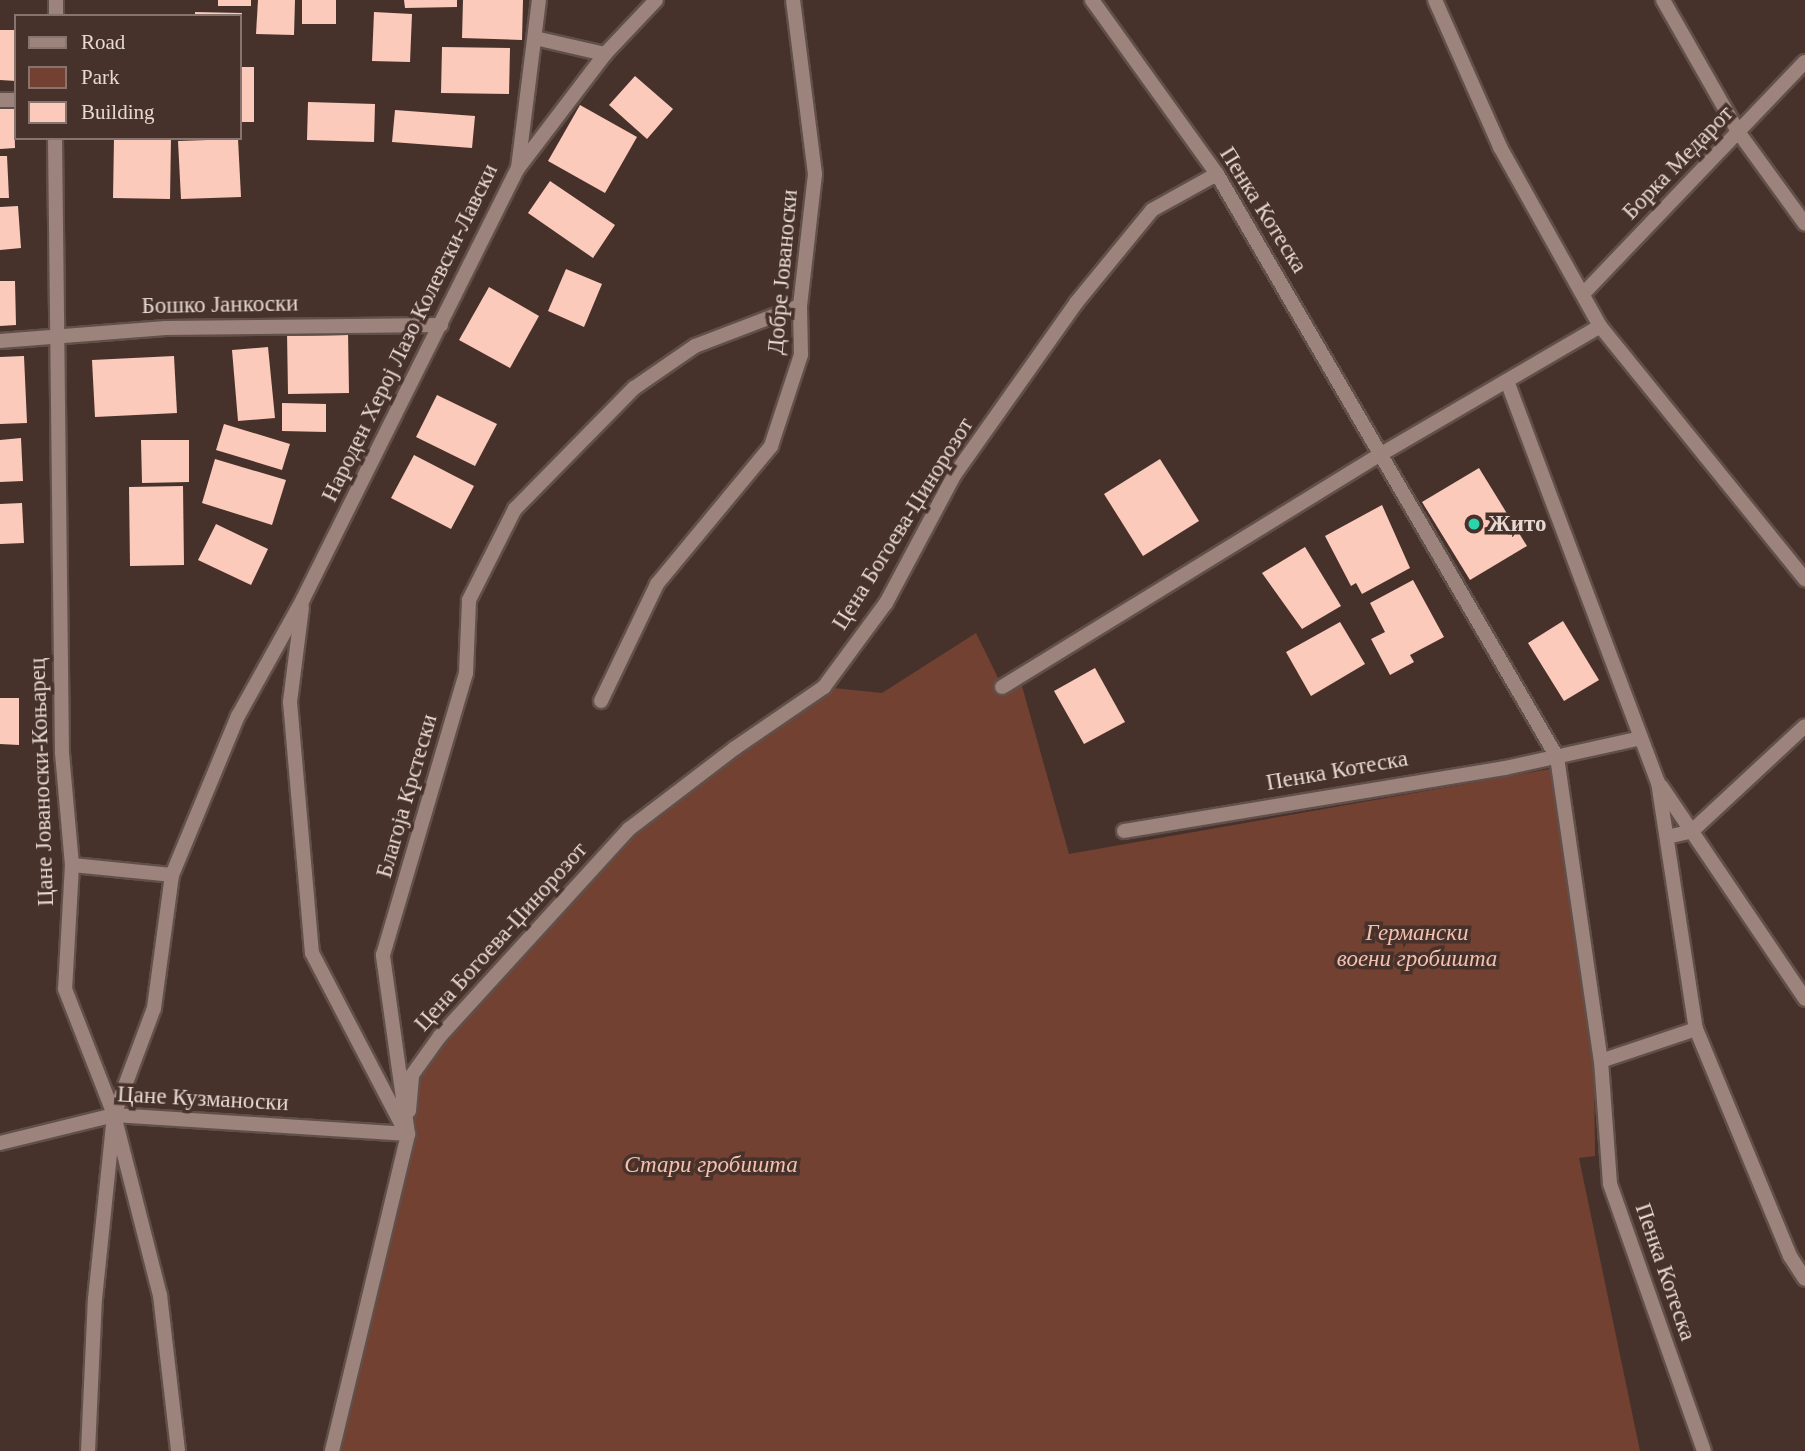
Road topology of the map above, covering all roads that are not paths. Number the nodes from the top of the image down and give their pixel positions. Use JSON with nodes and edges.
{"nodes":[{"id":1,"x":539,"y":0,"type":"edge"},
{"id":2,"x":656,"y":0,"type":"edge"},
{"id":3,"x":793,"y":0,"type":"edge"},
{"id":4,"x":1092,"y":0,"type":"edge"},
{"id":5,"x":1435,"y":0,"type":"edge"},
{"id":6,"x":1663,"y":0,"type":"edge"},
{"id":7,"x":535,"y":38,"type":"junction"},
{"id":8,"x":604,"y":54,"type":"junction"},
{"id":9,"x":1805,"y":62,"type":"edge"},
{"id":10,"x":1739,"y":133,"type":"junction"},
{"id":11,"x":55,"y":140,"type":"edge"},
{"id":12,"x":518,"y":168,"type":"junction"},
{"id":13,"x":1217,"y":174,"type":"junction"},
{"id":14,"x":1805,"y":224,"type":"edge"},
{"id":15,"x":1583,"y":294,"type":"junction"},
{"id":16,"x":800,"y":306,"type":"junction"},
{"id":17,"x":441,"y":325,"type":"junction"},
{"id":18,"x":1600,"y":326,"type":"junction"},
{"id":19,"x":59,"y":334,"type":"junction"},
{"id":20,"x":0,"y":341,"type":"edge"},
{"id":21,"x":1507,"y":381,"type":"junction"},
{"id":22,"x":1382,"y":453,"type":"junction"},
{"id":23,"x":1805,"y":579,"type":"edge"},
{"id":24,"x":303,"y":599,"type":"junction"},
{"id":25,"x":1002,"y":687,"type":"dead end"},
{"id":26,"x":600,"y":701,"type":"dead end"},
{"id":27,"x":1805,"y":726,"type":"edge"},
{"id":28,"x":1641,"y":738,"type":"junction"},
{"id":29,"x":1557,"y":757,"type":"junction"},
{"id":30,"x":1658,"y":782,"type":"junction"},
{"id":31,"x":1124,"y":831,"type":"dead end"},
{"id":32,"x":1692,"y":831,"type":"junction"},
{"id":33,"x":1667,"y":836,"type":"junction"},
{"id":34,"x":72,"y":865,"type":"junction"},
{"id":35,"x":172,"y":875,"type":"junction"},
{"id":36,"x":1805,"y":999,"type":"edge"},
{"id":37,"x":1696,"y":1028,"type":"junction"},
{"id":38,"x":1601,"y":1061,"type":"junction"},
{"id":39,"x":114,"y":1115,"type":"junction"},
{"id":40,"x":408,"y":1133,"type":"junction"},
{"id":41,"x":0,"y":1143,"type":"edge"},
{"id":42,"x":1805,"y":1279,"type":"edge"},
{"id":43,"x":88,"y":1451,"type":"edge"},
{"id":44,"x":178,"y":1451,"type":"edge"},
{"id":45,"x":332,"y":1451,"type":"edge"},
{"id":46,"x":1704,"y":1451,"type":"edge"}],
"edges":[{"from":1,"to":7,"type":"street","name":"Народен Херој Лазо Колевски-Лавски"},
{"from":2,"to":8,"type":"street"},
{"from":3,"to":16,"type":"street","name":"Добре Јованоски"},
{"from":4,"to":13,"type":"street","name":"Пенка Котеска"},
{"from":5,"to":15,"type":"street"},
{"from":6,"to":10,"type":"street"},
{"from":7,"to":8,"type":"street"},
{"from":7,"to":12,"type":"street","name":"Народен Херој Лазо Колевски-Лавски"},
{"from":8,"to":12,"type":"street"},
{"from":9,"to":10,"type":"street","name":"Борка Медарот"},
{"from":10,"to":14,"type":"street"},
{"from":10,"to":15,"type":"street","name":"Борка Медарот"},
{"from":11,"to":19,"type":"street","name":"Цане Јованоски-Коњарец"},
{"from":12,"to":17,"type":"street","name":"Народен Херој Лазо Колевски-Лавски"},
{"from":13,"to":22,"type":"street","name":"Пенка Котеска"},
{"from":13,"to":40,"type":"street","name":"Цена Богоева-Џинорозот"},
{"from":15,"to":18,"type":"street"},
{"from":16,"to":26,"type":"street","name":"Добре Јованоски"},
{"from":16,"to":40,"type":"street","name":"Благоја Крстески"},
{"from":17,"to":19,"type":"street","name":"Бошко Јанкоски"},
{"from":17,"to":24,"type":"street","name":"Народен Херој Лазо Колевски-Лавски"},
{"from":18,"to":21,"type":"street"},
{"from":18,"to":23,"type":"street"},
{"from":19,"to":20,"type":"street","name":"Бошко Јанкоски"},
{"from":19,"to":34,"type":"street","name":"Цане Јованоски-Коњарец"},
{"from":21,"to":22,"type":"street"},
{"from":21,"to":28,"type":"street"},
{"from":22,"to":25,"type":"street"},
{"from":22,"to":29,"type":"street","name":"Пенка Котеска"},
{"from":24,"to":35,"type":"street","name":"Народен Херој Лазо Колевски-Лавски"},
{"from":24,"to":40,"type":"street","name":"Народен Херој Лазо Колевски-Лавски"},
{"from":27,"to":32,"type":"street"},
{"from":28,"to":29,"type":"street","name":"Пенка Котеска"},
{"from":28,"to":30,"type":"street"},
{"from":29,"to":31,"type":"street","name":"Пенка Котеска"},
{"from":29,"to":38,"type":"street","name":"Пенка Котеска"},
{"from":30,"to":32,"type":"street"},
{"from":30,"to":33,"type":"street"},
{"from":32,"to":33,"type":"street"},
{"from":32,"to":36,"type":"street"},
{"from":33,"to":37,"type":"street"},
{"from":34,"to":35,"type":"street"},
{"from":34,"to":39,"type":"street","name":"Цане Јованоски-Коњарец"},
{"from":35,"to":39,"type":"street","name":"Народен Херој Лазо Колевски-Лавски"},
{"from":37,"to":38,"type":"street"},
{"from":37,"to":42,"type":"street"},
{"from":38,"to":46,"type":"street","name":"Пенка Котеска"},
{"from":39,"to":40,"type":"street","name":"Цане Кузманоски"},
{"from":39,"to":41,"type":"street","name":"Цане Кузманоски"},
{"from":39,"to":43,"type":"street","name":"Народен Херој Лазо Колевски-Лавски"},
{"from":39,"to":44,"type":"street","name":"Цане Јованоски-Коњарец"},
{"from":40,"to":45,"type":"street","name":"Благоја Крстески"}]}
